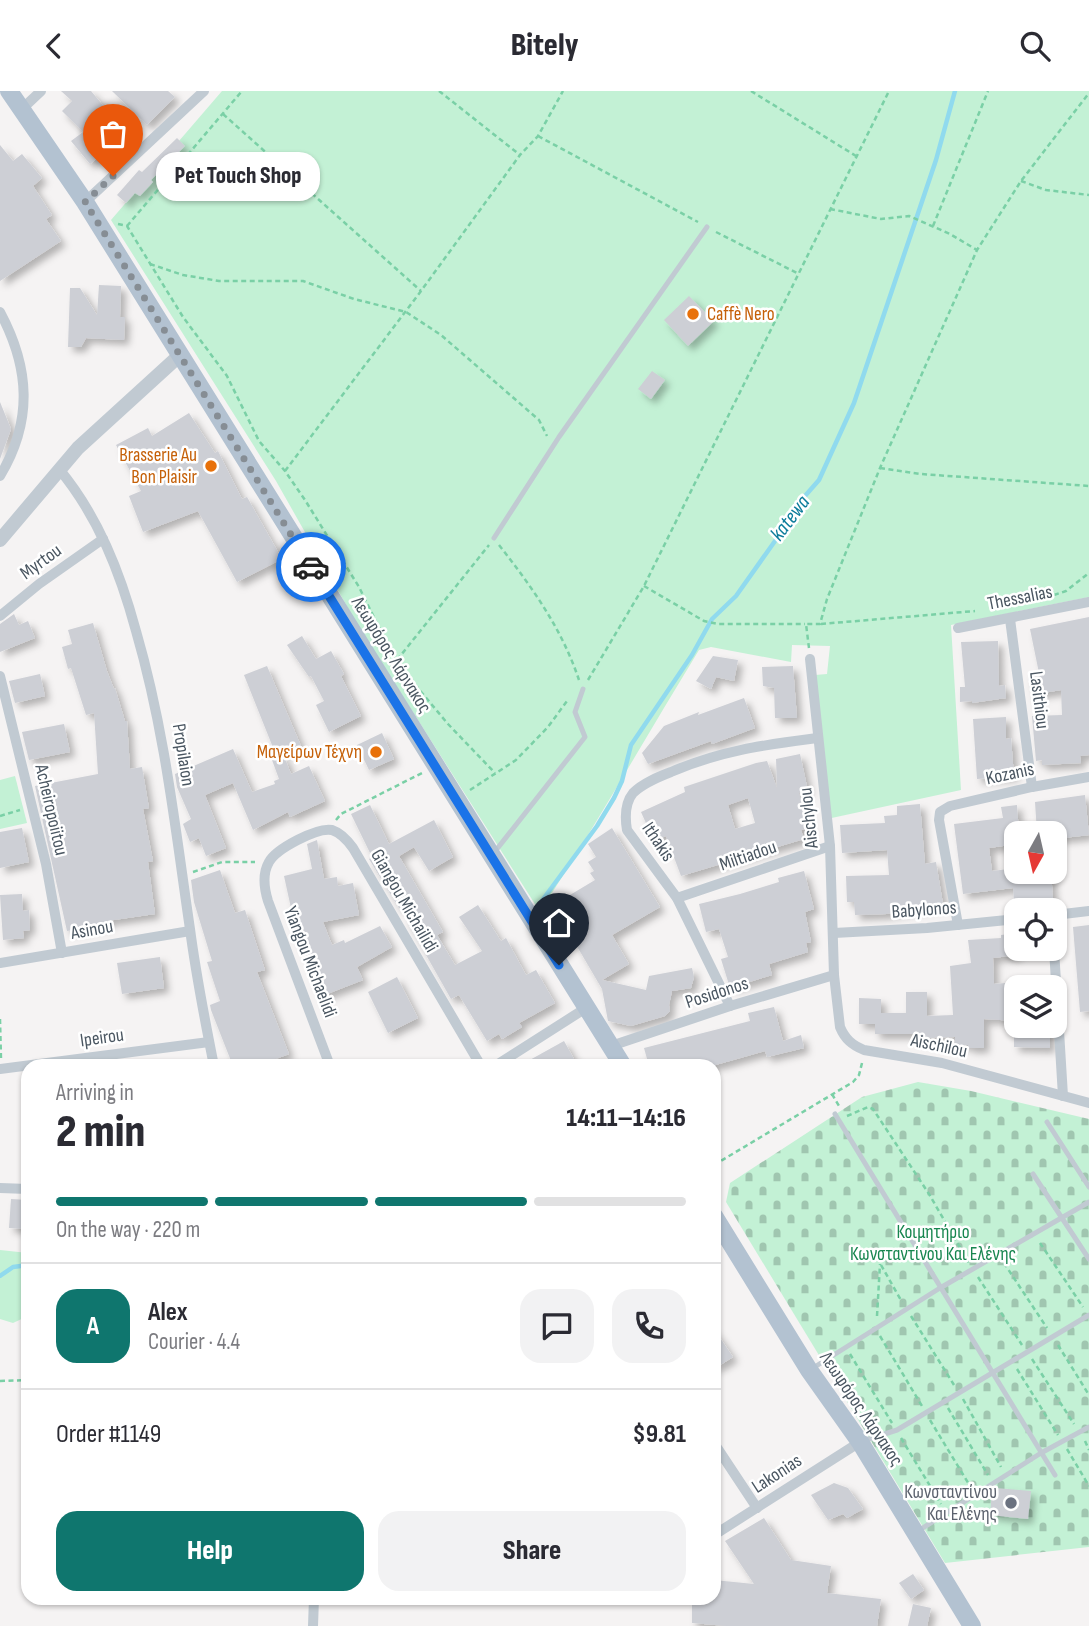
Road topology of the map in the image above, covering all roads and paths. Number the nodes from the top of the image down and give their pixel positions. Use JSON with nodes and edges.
{"nodes":[{"id":1,"x":9,"y":91,"type":"edge"},
{"id":2,"x":41,"y":91,"type":"edge"},
{"id":3,"x":204,"y":91,"type":"edge"},
{"id":4,"x":242,"y":91,"type":"edge"},
{"id":5,"x":439,"y":91,"type":"edge"},
{"id":6,"x":562,"y":91,"type":"edge"},
{"id":7,"x":751,"y":91,"type":"edge"},
{"id":8,"x":889,"y":91,"type":"edge"},
{"id":9,"x":988,"y":91,"type":"edge"},
{"id":10,"x":1089,"y":93,"type":"edge"},
{"id":11,"x":23,"y":108,"type":"junction"},
{"id":12,"x":223,"y":114,"type":"junction"},
{"id":13,"x":537,"y":136,"type":"junction"},
{"id":14,"x":520,"y":155,"type":"junction"},
{"id":15,"x":856,"y":156,"type":"junction"},
{"id":16,"x":1021,"y":181,"type":"junction"},
{"id":17,"x":1089,"y":195,"type":"edge"},
{"id":18,"x":85,"y":202,"type":"junction"},
{"id":19,"x":830,"y":209,"type":"junction"},
{"id":20,"x":117,"y":223,"type":"dead end"},
{"id":21,"x":127,"y":226,"type":"junction"},
{"id":22,"x":933,"y":226,"type":"junction"},
{"id":23,"x":707,"y":227,"type":"junction"},
{"id":24,"x":977,"y":250,"type":"junction"},
{"id":25,"x":150,"y":264,"type":"junction"},
{"id":26,"x":797,"y":272,"type":"junction"},
{"id":27,"x":421,"y":291,"type":"junction"},
{"id":28,"x":0,"y":312,"type":"edge"},
{"id":29,"x":406,"y":312,"type":"junction"},
{"id":30,"x":180,"y":355,"type":"junction"},
{"id":31,"x":553,"y":447,"type":"junction"},
{"id":32,"x":59,"y":468,"type":"junction"},
{"id":33,"x":880,"y":468,"type":"junction"},
{"id":34,"x":285,"y":471,"type":"junction"},
{"id":35,"x":0,"y":476,"type":"edge"},
{"id":36,"x":1089,"y":486,"type":"edge"},
{"id":37,"x":494,"y":538,"type":"junction"},
{"id":38,"x":103,"y":539,"type":"junction"},
{"id":39,"x":0,"y":540,"type":"edge"},
{"id":40,"x":1089,"y":573,"type":"edge"},
{"id":41,"x":644,"y":586,"type":"junction"},
{"id":42,"x":1054,"y":595,"type":"dead end"},
{"id":43,"x":1089,"y":602,"type":"edge"},
{"id":44,"x":982,"y":610,"type":"dead end"},
{"id":45,"x":0,"y":616,"type":"edge"},
{"id":46,"x":1010,"y":619,"type":"junction"},
{"id":47,"x":806,"y":624,"type":"junction"},
{"id":48,"x":820,"y":624,"type":"junction"},
{"id":49,"x":958,"y":628,"type":"dead end"},
{"id":50,"x":810,"y":659,"type":"joint"},
{"id":51,"x":396,"y":662,"type":"junction"},
{"id":52,"x":0,"y":675,"type":"edge"},
{"id":53,"x":583,"y":689,"type":"junction"},
{"id":54,"x":818,"y":738,"type":"junction"},
{"id":55,"x":425,"y":771,"type":"dead end"},
{"id":56,"x":495,"y":773,"type":"junction"},
{"id":57,"x":1089,"y":776,"type":"edge"},
{"id":58,"x":1032,"y":787,"type":"junction"},
{"id":59,"x":467,"y":792,"type":"dead end"},
{"id":60,"x":33,"y":806,"type":"junction"},
{"id":61,"x":0,"y":816,"type":"edge"},
{"id":62,"x":329,"y":829,"type":"junction"},
{"id":63,"x":830,"y":846,"type":"junction"},
{"id":64,"x":491,"y":857,"type":"junction"},
{"id":65,"x":267,"y":866,"type":"junction"},
{"id":66,"x":182,"y":876,"type":"junction"},
{"id":67,"x":677,"y":898,"type":"junction"},
{"id":68,"x":1089,"y":911,"type":"edge"},
{"id":69,"x":1067,"y":914,"type":"edge"},
{"id":70,"x":1004,"y":920,"type":"edge"},
{"id":71,"x":958,"y":925,"type":"junction"},
{"id":72,"x":190,"y":931,"type":"junction"},
{"id":73,"x":834,"y":933,"type":"junction"},
{"id":74,"x":62,"y":953,"type":"junction"},
{"id":75,"x":1055,"y":961,"type":"edge"},
{"id":76,"x":0,"y":963,"type":"edge"},
{"id":77,"x":834,"y":975,"type":"junction"},
{"id":78,"x":730,"y":1006,"type":"junction"},
{"id":79,"x":586,"y":1008,"type":"junction"},
{"id":80,"x":0,"y":1019,"type":"edge"},
{"id":81,"x":209,"y":1042,"type":"junction"},
{"id":82,"x":611,"y":1046,"type":"junction"},
{"id":83,"x":864,"y":1050,"type":"junction"},
{"id":84,"x":105,"y":1059,"type":"edge"},
{"id":85,"x":213,"y":1059,"type":"edge"},
{"id":86,"x":327,"y":1059,"type":"edge"},
{"id":87,"x":477,"y":1059,"type":"edge"},
{"id":88,"x":506,"y":1059,"type":"edge"},
{"id":89,"x":619,"y":1059,"type":"edge"},
{"id":90,"x":21,"y":1067,"type":"edge"},
{"id":91,"x":1,"y":1069,"type":"edge"},
{"id":92,"x":832,"y":1094,"type":"junction"},
{"id":93,"x":1063,"y":1096,"type":"junction"},
{"id":94,"x":1089,"y":1103,"type":"edge"},
{"id":95,"x":835,"y":1114,"type":"dead end"},
{"id":96,"x":1047,"y":1122,"type":"dead end"},
{"id":97,"x":721,"y":1161,"type":"edge"},
{"id":98,"x":1033,"y":1174,"type":"dead end"},
{"id":99,"x":1089,"y":1187,"type":"edge"},
{"id":100,"x":0,"y":1188,"type":"edge"},
{"id":101,"x":21,"y":1189,"type":"edge"},
{"id":102,"x":1089,"y":1202,"type":"edge"},
{"id":103,"x":1061,"y":1219,"type":"junction"},
{"id":104,"x":1034,"y":1234,"type":"junction"},
{"id":105,"x":721,"y":1237,"type":"edge"},
{"id":106,"x":998,"y":1255,"type":"junction"},
{"id":107,"x":1089,"y":1259,"type":"edge"},
{"id":108,"x":973,"y":1269,"type":"junction"},
{"id":109,"x":940,"y":1288,"type":"junction"},
{"id":110,"x":907,"y":1310,"type":"junction"},
{"id":111,"x":1089,"y":1315,"type":"edge"},
{"id":112,"x":876,"y":1329,"type":"junction"},
{"id":113,"x":1052,"y":1337,"type":"junction"},
{"id":114,"x":1027,"y":1351,"type":"junction"},
{"id":115,"x":1012,"y":1360,"type":"junction"},
{"id":116,"x":809,"y":1370,"type":"junction"},
{"id":117,"x":991,"y":1372,"type":"junction"},
{"id":118,"x":21,"y":1380,"type":"edge"},
{"id":119,"x":0,"y":1381,"type":"edge"},
{"id":120,"x":958,"y":1392,"type":"junction"},
{"id":121,"x":1089,"y":1395,"type":"edge"},
{"id":122,"x":944,"y":1401,"type":"junction"},
{"id":123,"x":926,"y":1413,"type":"junction"},
{"id":124,"x":1089,"y":1427,"type":"edge"},
{"id":125,"x":1080,"y":1432,"type":"junction"},
{"id":126,"x":860,"y":1442,"type":"junction"},
{"id":127,"x":1062,"y":1442,"type":"junction"},
{"id":128,"x":1089,"y":1450,"type":"edge"},
{"id":129,"x":1041,"y":1453,"type":"junction"},
{"id":130,"x":721,"y":1454,"type":"edge"},
{"id":131,"x":1055,"y":1475,"type":"dead end"},
{"id":132,"x":1006,"y":1476,"type":"junction"},
{"id":133,"x":993,"y":1483,"type":"junction"},
{"id":134,"x":1089,"y":1486,"type":"edge"},
{"id":135,"x":975,"y":1495,"type":"junction"},
{"id":136,"x":757,"y":1508,"type":"junction"},
{"id":137,"x":721,"y":1531,"type":"edge"},
{"id":138,"x":916,"y":1533,"type":"junction"},
{"id":139,"x":314,"y":1605,"type":"edge"},
{"id":140,"x":313,"y":1626,"type":"edge"},
{"id":141,"x":972,"y":1626,"type":"edge"}],
"edges":[{"from":1,"to":11,"type":"main road","name":"Λεωφόρος Λάρνακος"},
{"from":2,"to":11,"type":"street"},
{"from":3,"to":18,"type":"street"},
{"from":4,"to":12,"type":"path"},
{"from":5,"to":14,"type":"path"},
{"from":6,"to":13,"type":"path"},
{"from":7,"to":15,"type":"path"},
{"from":8,"to":15,"type":"path"},
{"from":9,"to":22,"type":"path"},
{"from":10,"to":16,"type":"path"},
{"from":11,"to":18,"type":"main road","name":"Λεωφόρος Λάρνακος"},
{"from":12,"to":21,"type":"path"},
{"from":12,"to":27,"type":"path"},
{"from":13,"to":14,"type":"path"},
{"from":13,"to":23,"type":"path"},
{"from":14,"to":27,"type":"path"},
{"from":15,"to":19,"type":"path"},
{"from":16,"to":17,"type":"path"},
{"from":16,"to":24,"type":"path"},
{"from":18,"to":30,"type":"main road","name":"Λεωφόρος Λάρνακος"},
{"from":19,"to":22,"type":"path"},
{"from":19,"to":26,"type":"path"},
{"from":20,"to":21,"type":"path"},
{"from":21,"to":25,"type":"path"},
{"from":22,"to":24,"type":"path"},
{"from":23,"to":26,"type":"path"},
{"from":23,"to":31,"type":"lane"},
{"from":24,"to":33,"type":"path"},
{"from":25,"to":29,"type":"path"},
{"from":25,"to":34,"type":"path"},
{"from":26,"to":41,"type":"path"},
{"from":27,"to":29,"type":"path"},
{"from":28,"to":35,"type":"street"},
{"from":29,"to":31,"type":"path"},
{"from":29,"to":34,"type":"path"},
{"from":30,"to":32,"type":"street"},
{"from":30,"to":64,"type":"main road","name":"Λεωφόρος Λάρνακος"},
{"from":31,"to":37,"type":"lane"},
{"from":32,"to":38,"type":"street","name":"Propilaion"},
{"from":32,"to":39,"type":"street"},
{"from":33,"to":36,"type":"path"},
{"from":33,"to":48,"type":"path"},
{"from":34,"to":51,"type":"path"},
{"from":37,"to":51,"type":"path"},
{"from":37,"to":53,"type":"path"},
{"from":38,"to":45,"type":"street","name":"Myrtou"},
{"from":38,"to":66,"type":"street","name":"Propilaion"},
{"from":40,"to":42,"type":"path"},
{"from":41,"to":47,"type":"path"},
{"from":41,"to":53,"type":"path"},
{"from":43,"to":46,"type":"street","name":"Thessalias"},
{"from":44,"to":48,"type":"path"},
{"from":46,"to":49,"type":"street","name":"Thessalias"},
{"from":46,"to":58,"type":"street","name":"Lasithiou"},
{"from":47,"to":48,"type":"path"},
{"from":47,"to":50,"type":"path"},
{"from":50,"to":54,"type":"street","name":"Aischylou"},
{"from":51,"to":56,"type":"path"},
{"from":52,"to":60,"type":"street","name":"Acheiropoiitou"},
{"from":53,"to":56,"type":"path"},
{"from":53,"to":64,"type":"lane"},
{"from":54,"to":63,"type":"street","name":"Aischylou"},
{"from":54,"to":67,"type":"street","name":"Ithakis"},
{"from":55,"to":62,"type":"path"},
{"from":56,"to":59,"type":"path"},
{"from":57,"to":58,"type":"street","name":"Kozanis"},
{"from":58,"to":71,"type":"street","name":"Kozanis"},
{"from":60,"to":61,"type":"path"},
{"from":60,"to":74,"type":"street","name":"Acheiropoiitou"},
{"from":62,"to":65,"type":"street"},
{"from":62,"to":87,"type":"street","name":"Giangou Michailidi"},
{"from":63,"to":67,"type":"street","name":"Miltiadou"},
{"from":63,"to":73,"type":"street","name":"Aischylou"},
{"from":64,"to":79,"type":"main road","name":"Λεωφόρος Λάρνακος"},
{"from":65,"to":66,"type":"path"},
{"from":65,"to":86,"type":"street","name":"Yiangou Michaelidi"},
{"from":66,"to":72,"type":"street","name":"Propilaion"},
{"from":67,"to":78,"type":"street","name":"Ithakis"},
{"from":68,"to":69,"type":"street"},
{"from":70,"to":71,"type":"street","name":"Babylonos"},
{"from":71,"to":73,"type":"street","name":"Babylonos"},
{"from":72,"to":74,"type":"street","name":"Asinou"},
{"from":72,"to":81,"type":"street","name":"Propilaion"},
{"from":73,"to":77,"type":"street","name":"Aischylou"},
{"from":74,"to":76,"type":"street","name":"Asinou"},
{"from":75,"to":93,"type":"street"},
{"from":77,"to":78,"type":"street","name":"Posidonos"},
{"from":77,"to":83,"type":"street"},
{"from":78,"to":82,"type":"street","name":"Posidonos"},
{"from":79,"to":82,"type":"main road","name":"Λεωφόρος Λάρνακος"},
{"from":79,"to":88,"type":"street"},
{"from":80,"to":91,"type":"path"},
{"from":81,"to":84,"type":"street","name":"Ipeirou"},
{"from":81,"to":85,"type":"street","name":"Propilaion"},
{"from":82,"to":89,"type":"main road","name":"Λεωφόρος Λάρνακος"},
{"from":83,"to":92,"type":"path"},
{"from":83,"to":93,"type":"street","name":"Aischilou"},
{"from":90,"to":91,"type":"street","name":"Ipeirou"},
{"from":92,"to":97,"type":"path"},
{"from":92,"to":108,"type":"path"},
{"from":93,"to":94,"type":"street","name":"Aischilou"},
{"from":95,"to":109,"type":"lane"},
{"from":96,"to":99,"type":"lane"},
{"from":98,"to":103,"type":"lane"},
{"from":100,"to":101,"type":"street"},
{"from":102,"to":103,"type":"lane"},
{"from":103,"to":104,"type":"lane"},
{"from":103,"to":107,"type":"lane"},
{"from":104,"to":106,"type":"lane"},
{"from":104,"to":111,"type":"path"},
{"from":105,"to":116,"type":"main road","name":"Λεωφόρος Λάρνακος"},
{"from":106,"to":108,"type":"lane"},
{"from":106,"to":113,"type":"path"},
{"from":108,"to":109,"type":"lane"},
{"from":108,"to":114,"type":"path"},
{"from":109,"to":110,"type":"lane"},
{"from":109,"to":117,"type":"lane"},
{"from":110,"to":112,"type":"lane"},
{"from":110,"to":112,"type":"path"},
{"from":110,"to":120,"type":"path"},
{"from":111,"to":113,"type":"lane"},
{"from":112,"to":116,"type":"lane"},
{"from":112,"to":123,"type":"path"},
{"from":113,"to":114,"type":"lane"},
{"from":113,"to":121,"type":"path"},
{"from":114,"to":115,"type":"lane"},
{"from":114,"to":125,"type":"path"},
{"from":115,"to":117,"type":"lane"},
{"from":115,"to":127,"type":"path"},
{"from":116,"to":126,"type":"main road","name":"Λεωφόρος Λάρνακος"},
{"from":117,"to":120,"type":"lane"},
{"from":117,"to":129,"type":"lane"},
{"from":118,"to":119,"type":"path"},
{"from":120,"to":122,"type":"lane"},
{"from":120,"to":132,"type":"path"},
{"from":122,"to":123,"type":"lane"},
{"from":122,"to":133,"type":"path"},
{"from":123,"to":126,"type":"lane"},
{"from":123,"to":135,"type":"path"},
{"from":124,"to":125,"type":"lane"},
{"from":125,"to":127,"type":"lane"},
{"from":125,"to":128,"type":"path"},
{"from":126,"to":136,"type":"street","name":"Lakonias"},
{"from":126,"to":138,"type":"main road","name":"Λεωφόρος Λάρνακος"},
{"from":127,"to":129,"type":"lane"},
{"from":127,"to":134,"type":"path"},
{"from":129,"to":131,"type":"lane"},
{"from":129,"to":132,"type":"lane"},
{"from":130,"to":136,"type":"street"},
{"from":132,"to":133,"type":"lane"},
{"from":133,"to":135,"type":"lane"},
{"from":135,"to":138,"type":"lane"},
{"from":136,"to":137,"type":"street","name":"Lakonias"},
{"from":138,"to":141,"type":"main road","name":"Λεωφόρος Λάρνακος"},
{"from":139,"to":140,"type":"street"}]}
